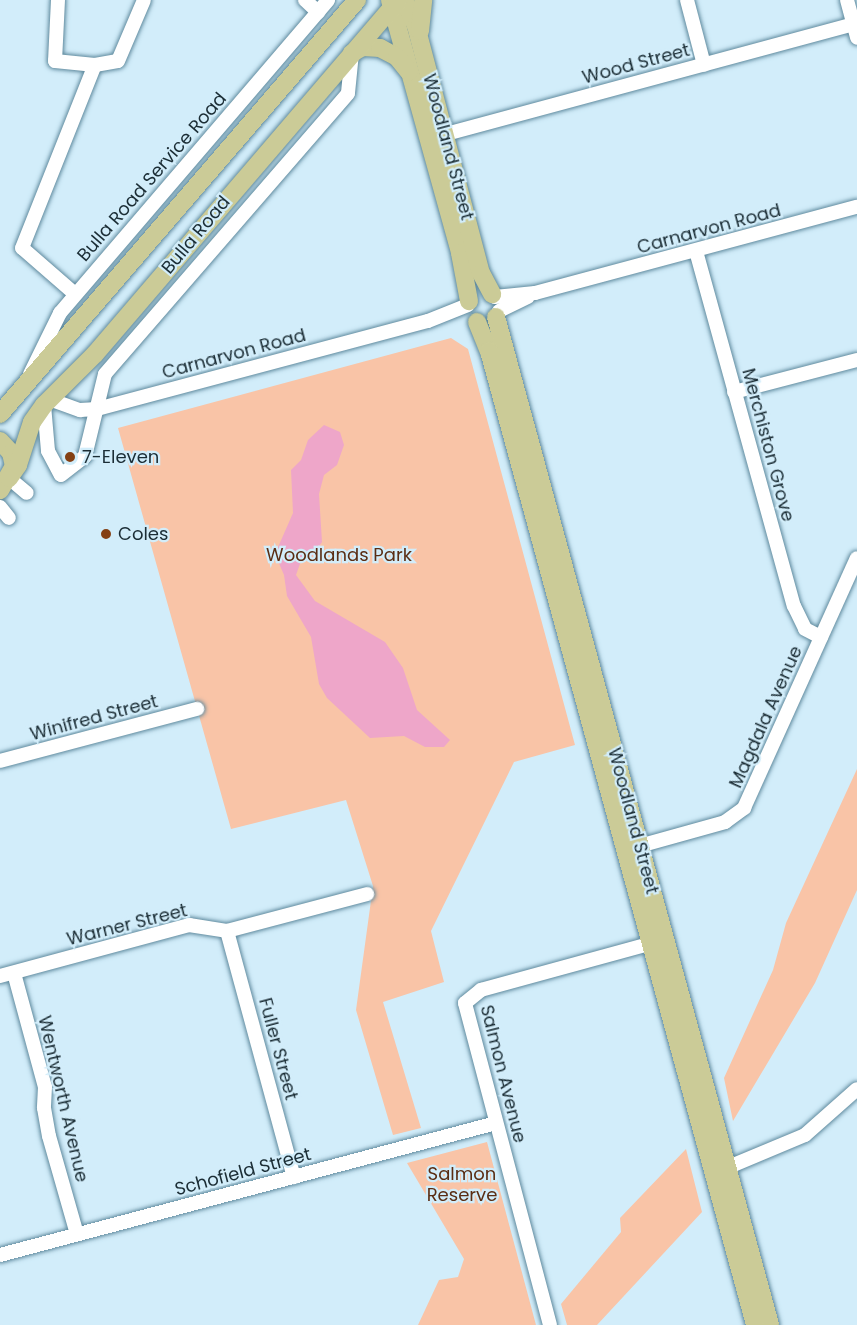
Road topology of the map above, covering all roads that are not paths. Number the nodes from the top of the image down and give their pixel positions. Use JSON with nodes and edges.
{"nodes":[{"id":1,"x":58,"y":0,"type":"edge"},
{"id":2,"x":144,"y":0,"type":"edge"},
{"id":3,"x":305,"y":0,"type":"edge"},
{"id":4,"x":328,"y":0,"type":"edge"},
{"id":5,"x":357,"y":0,"type":"edge"},
{"id":6,"x":687,"y":0,"type":"edge"},
{"id":7,"x":847,"y":0,"type":"edge"},
{"id":8,"x":396,"y":2,"type":"edge"},
{"id":9,"x":426,"y":2,"type":"edge"},
{"id":10,"x":318,"y":12,"type":"junction"},
{"id":11,"x":853,"y":24,"type":"junction"},
{"id":12,"x":857,"y":38,"type":"edge"},
{"id":13,"x":420,"y":41,"type":"junction"},
{"id":14,"x":352,"y":53,"type":"junction"},
{"id":15,"x":704,"y":64,"type":"junction"},
{"id":16,"x":95,"y":65,"type":"junction"},
{"id":17,"x":412,"y":79,"type":"junction"},
{"id":18,"x":437,"y":136,"type":"junction"},
{"id":19,"x":857,"y":207,"type":"edge"},
{"id":20,"x":696,"y":251,"type":"junction"},
{"id":21,"x":75,"y":294,"type":"junction"},
{"id":22,"x":495,"y":305,"type":"junction"},
{"id":23,"x":471,"y":311,"type":"junction"},
{"id":24,"x":857,"y":360,"type":"edge"},
{"id":25,"x":23,"y":390,"type":"junction"},
{"id":26,"x":734,"y":392,"type":"junction"},
{"id":27,"x":47,"y":402,"type":"junction"},
{"id":28,"x":97,"y":408,"type":"junction"},
{"id":29,"x":0,"y":414,"type":"edge"},
{"id":30,"x":0,"y":441,"type":"edge"},
{"id":31,"x":531,"y":479,"type":"junction"},
{"id":32,"x":5,"y":484,"type":"edge"},
{"id":33,"x":27,"y":493,"type":"dead end"},
{"id":34,"x":857,"y":558,"type":"edge"},
{"id":35,"x":821,"y":637,"type":"junction"},
{"id":36,"x":197,"y":709,"type":"dead end"},
{"id":37,"x":0,"y":762,"type":"edge"},
{"id":38,"x":633,"y":847,"type":"junction"},
{"id":39,"x":367,"y":894,"type":"dead end"},
{"id":40,"x":227,"y":931,"type":"junction"},
{"id":41,"x":658,"y":941,"type":"junction"},
{"id":42,"x":14,"y":973,"type":"junction"},
{"id":43,"x":0,"y":976,"type":"edge"},
{"id":44,"x":857,"y":1089,"type":"edge"},
{"id":45,"x":496,"y":1123,"type":"junction"},
{"id":46,"x":720,"y":1170,"type":"junction"},
{"id":47,"x":294,"y":1177,"type":"junction"},
{"id":48,"x":77,"y":1234,"type":"junction"},
{"id":49,"x":0,"y":1255,"type":"edge"},
{"id":50,"x":750,"y":1280,"type":"junction"},
{"id":51,"x":550,"y":1325,"type":"edge"},
{"id":52,"x":755,"y":1325,"type":"edge"},
{"id":53,"x":770,"y":1325,"type":"edge"}],
"edges":[{"from":1,"to":16,"type":"street"},
{"from":2,"to":16,"type":"street"},
{"from":3,"to":10,"type":"street"},
{"from":4,"to":10,"type":"street","name":"Bulla Road Service Road"},
{"from":5,"to":25,"type":"main road","name":"Bulla Road"},
{"from":6,"to":15,"type":"street"},
{"from":7,"to":11,"type":"street"},
{"from":8,"to":13,"type":"main road","name":"Woodland Street"},
{"from":8,"to":14,"type":"main road","name":"Bulla Road"},
{"from":8,"to":17,"type":"main road","name":"Woodland Street"},
{"from":9,"to":13,"type":"main road"},
{"from":10,"to":21,"type":"street","name":"Bulla Road Service Road"},
{"from":11,"to":12,"type":"street"},
{"from":11,"to":15,"type":"street","name":"Wood Street"},
{"from":13,"to":18,"type":"main road","name":"Woodland Street"},
{"from":14,"to":17,"type":"main road"},
{"from":14,"to":27,"type":"main road","name":"Bulla Road"},
{"from":14,"to":28,"type":"street"},
{"from":15,"to":18,"type":"street","name":"Wood Street"},
{"from":16,"to":21,"type":"street"},
{"from":17,"to":18,"type":"main road","name":"Woodland Street"},
{"from":18,"to":22,"type":"main road","name":"Woodland Street"},
{"from":18,"to":23,"type":"main road","name":"Woodland Street"},
{"from":19,"to":20,"type":"street","name":"Carnarvon Road"},
{"from":20,"to":22,"type":"street","name":"Carnarvon Road"},
{"from":20,"to":26,"type":"street","name":"Merchiston Grove"},
{"from":21,"to":25,"type":"street","name":"Bulla Road Service Road"},
{"from":22,"to":23,"type":"main road"},
{"from":22,"to":23,"type":"main road"},
{"from":22,"to":31,"type":"main road","name":"Woodland Street"},
{"from":23,"to":28,"type":"street","name":"Carnarvon Road"},
{"from":23,"to":31,"type":"main road","name":"Woodland Street"},
{"from":24,"to":26,"type":"street"},
{"from":25,"to":29,"type":"main road","name":"Bulla Road"},
{"from":26,"to":35,"type":"street","name":"Merchiston Grove"},
{"from":27,"to":28,"type":"street","name":"Carnarvon Road"},
{"from":27,"to":28,"type":"street"},
{"from":27,"to":32,"type":"main road","name":"Bulla Road"},
{"from":30,"to":32,"type":"main road"},
{"from":31,"to":38,"type":"main road","name":"Woodland Street"},
{"from":32,"to":33,"type":"street"},
{"from":34,"to":35,"type":"street","name":"Magdala Avenue"},
{"from":35,"to":38,"type":"street","name":"Magdala Avenue"},
{"from":36,"to":37,"type":"street","name":"Winifred Street"},
{"from":38,"to":41,"type":"main road","name":"Woodland Street"},
{"from":39,"to":40,"type":"street","name":"Warner Street"},
{"from":40,"to":42,"type":"street","name":"Warner Street"},
{"from":40,"to":47,"type":"street","name":"Fuller Street"},
{"from":41,"to":45,"type":"street","name":"Salmon Avenue"},
{"from":41,"to":46,"type":"main road","name":"Woodland Street"},
{"from":42,"to":43,"type":"street","name":"Warner Street"},
{"from":42,"to":48,"type":"street","name":"Wentworth Avenue"},
{"from":44,"to":46,"type":"street"},
{"from":45,"to":47,"type":"street","name":"Schofield Street"},
{"from":45,"to":51,"type":"street","name":"Salmon Avenue"},
{"from":46,"to":50,"type":"main road","name":"Woodland Street"},
{"from":47,"to":48,"type":"street","name":"Schofield Street"},
{"from":48,"to":49,"type":"street","name":"Schofield Street"},
{"from":50,"to":52,"type":"main road","name":"Woodland Street"},
{"from":50,"to":53,"type":"main road","name":"Woodland Street"}]}
